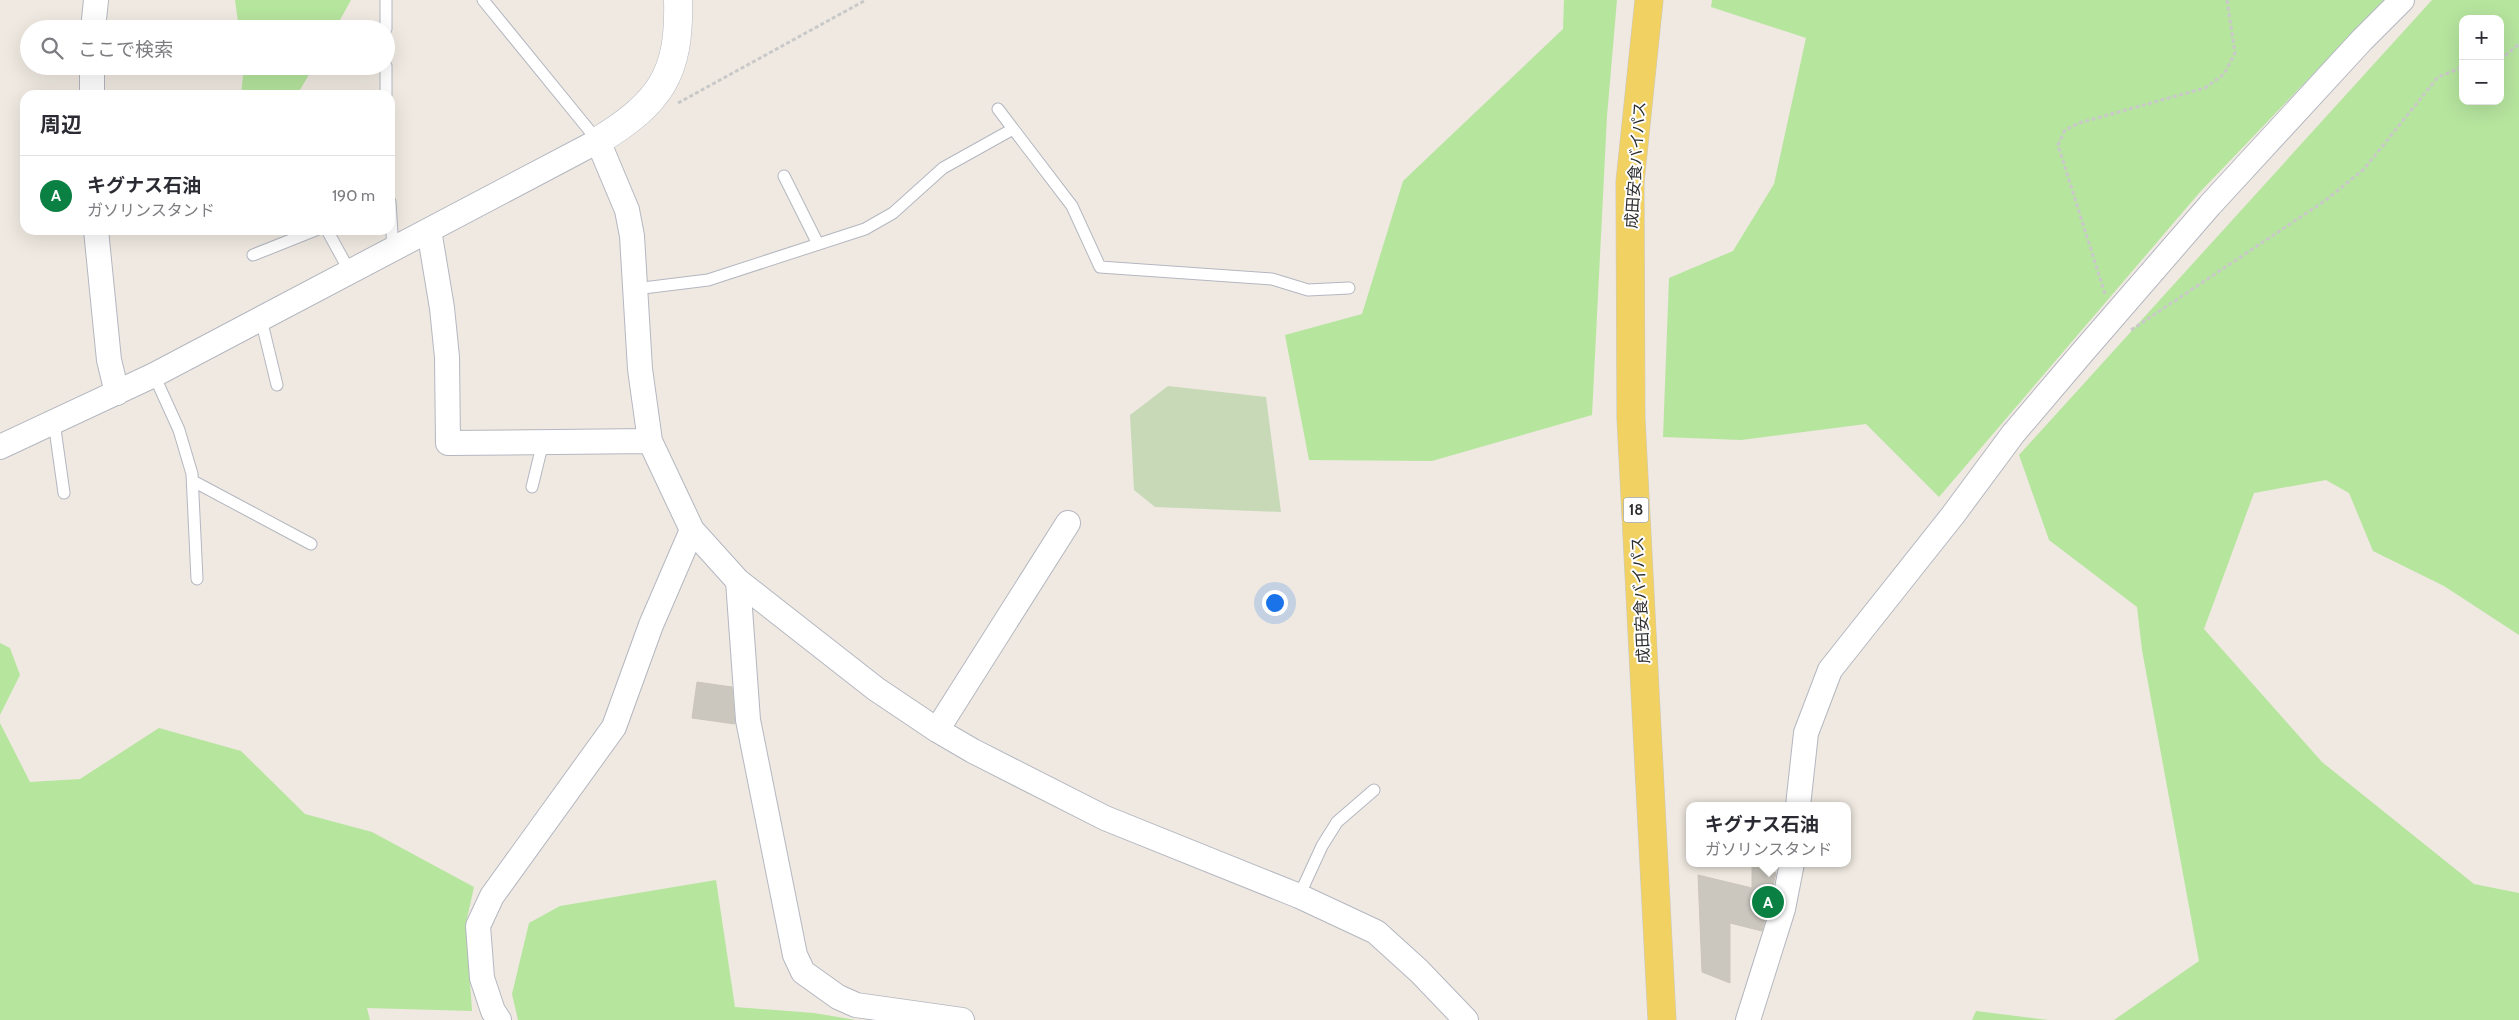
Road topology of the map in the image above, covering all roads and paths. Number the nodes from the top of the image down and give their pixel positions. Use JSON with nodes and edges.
{"nodes":[{"id":1,"x":96,"y":0,"type":"edge"},
{"id":2,"x":386,"y":0,"type":"edge"},
{"id":3,"x":483,"y":0,"type":"edge"},
{"id":4,"x":678,"y":0,"type":"edge"},
{"id":5,"x":866,"y":0,"type":"edge"},
{"id":6,"x":1649,"y":0,"type":"edge"},
{"id":7,"x":2227,"y":0,"type":"edge"},
{"id":8,"x":2402,"y":0,"type":"edge"},
{"id":9,"x":94,"y":20,"type":"edge"},
{"id":10,"x":386,"y":20,"type":"edge"},
{"id":11,"x":2519,"y":44,"type":"edge"},
{"id":12,"x":2504,"y":57,"type":"edge"},
{"id":13,"x":2459,"y":69,"type":"edge"},
{"id":14,"x":92,"y":75,"type":"edge"},
{"id":15,"x":386,"y":75,"type":"edge"},
{"id":16,"x":92,"y":90,"type":"edge"},
{"id":17,"x":386,"y":90,"type":"edge"},
{"id":18,"x":670,"y":108,"type":"dead end"},
{"id":19,"x":998,"y":109,"type":"dead end"},
{"id":20,"x":1014,"y":129,"type":"junction"},
{"id":21,"x":598,"y":141,"type":"junction"},
{"id":22,"x":784,"y":176,"type":"dead end"},
{"id":23,"x":429,"y":230,"type":"junction"},
{"id":24,"x":96,"y":235,"type":"edge"},
{"id":25,"x":303,"y":235,"type":"edge"},
{"id":26,"x":330,"y":235,"type":"edge"},
{"id":27,"x":391,"y":235,"type":"edge"},
{"id":28,"x":818,"y":244,"type":"junction"},
{"id":29,"x":392,"y":249,"type":"junction"},
{"id":30,"x":253,"y":255,"type":"dead end"},
{"id":31,"x":350,"y":272,"type":"junction"},
{"id":32,"x":1349,"y":288,"type":"dead end"},
{"id":33,"x":635,"y":289,"type":"junction"},
{"id":34,"x":261,"y":319,"type":"junction"},
{"id":35,"x":2121,"y":324,"type":"junction"},
{"id":36,"x":154,"y":375,"type":"junction"},
{"id":37,"x":277,"y":384,"type":"dead end"},
{"id":38,"x":117,"y":393,"type":"junction"},
{"id":39,"x":54,"y":422,"type":"junction"},
{"id":40,"x":650,"y":441,"type":"junction"},
{"id":41,"x":543,"y":442,"type":"junction"},
{"id":42,"x":0,"y":447,"type":"edge"},
{"id":43,"x":193,"y":482,"type":"junction"},
{"id":44,"x":532,"y":487,"type":"dead end"},
{"id":45,"x":64,"y":493,"type":"dead end"},
{"id":46,"x":1068,"y":523,"type":"dead end"},
{"id":47,"x":692,"y":530,"type":"junction"},
{"id":48,"x":311,"y":544,"type":"dead end"},
{"id":49,"x":196,"y":579,"type":"dead end"},
{"id":50,"x":738,"y":581,"type":"junction"},
{"id":51,"x":937,"y":730,"type":"junction"},
{"id":52,"x":1374,"y":790,"type":"dead end"},
{"id":53,"x":1798,"y":802,"type":"edge"},
{"id":54,"x":1791,"y":867,"type":"edge"},
{"id":55,"x":1299,"y":896,"type":"junction"},
{"id":56,"x":498,"y":1020,"type":"edge"},
{"id":57,"x":962,"y":1020,"type":"edge"},
{"id":58,"x":1466,"y":1020,"type":"edge"},
{"id":59,"x":1662,"y":1020,"type":"edge"},
{"id":60,"x":1748,"y":1020,"type":"edge"}],
"edges":[{"from":1,"to":9,"type":"street"},
{"from":2,"to":10,"type":"lane"},
{"from":3,"to":21,"type":"lane"},
{"from":4,"to":21,"type":"street"},
{"from":5,"to":18,"type":"path"},
{"from":6,"to":59,"type":"main road","name":"成田安食バイパス","number":"18"},
{"from":7,"to":35,"type":"path"},
{"from":8,"to":35,"type":"street"},
{"from":11,"to":12,"type":"path"},
{"from":13,"to":35,"type":"path"},
{"from":14,"to":16,"type":"street"},
{"from":15,"to":17,"type":"lane"},
{"from":19,"to":20,"type":"lane"},
{"from":20,"to":28,"type":"lane"},
{"from":20,"to":32,"type":"lane"},
{"from":21,"to":23,"type":"street"},
{"from":21,"to":33,"type":"street"},
{"from":22,"to":28,"type":"lane"},
{"from":23,"to":29,"type":"street"},
{"from":23,"to":41,"type":"street"},
{"from":24,"to":38,"type":"street"},
{"from":25,"to":30,"type":"lane"},
{"from":26,"to":31,"type":"lane"},
{"from":27,"to":29,"type":"lane"},
{"from":28,"to":33,"type":"lane"},
{"from":29,"to":31,"type":"street"},
{"from":31,"to":34,"type":"street"},
{"from":33,"to":40,"type":"street"},
{"from":34,"to":36,"type":"street"},
{"from":34,"to":37,"type":"lane"},
{"from":35,"to":53,"type":"street"},
{"from":36,"to":38,"type":"street"},
{"from":36,"to":43,"type":"lane"},
{"from":38,"to":39,"type":"street"},
{"from":39,"to":42,"type":"street"},
{"from":39,"to":45,"type":"lane"},
{"from":40,"to":41,"type":"street"},
{"from":40,"to":47,"type":"street"},
{"from":41,"to":44,"type":"lane"},
{"from":43,"to":48,"type":"lane"},
{"from":43,"to":49,"type":"lane"},
{"from":46,"to":51,"type":"street"},
{"from":47,"to":50,"type":"street"},
{"from":47,"to":56,"type":"street"},
{"from":50,"to":51,"type":"street"},
{"from":50,"to":57,"type":"street"},
{"from":51,"to":55,"type":"street"},
{"from":52,"to":55,"type":"lane"},
{"from":54,"to":60,"type":"street"},
{"from":55,"to":58,"type":"street"}]}
